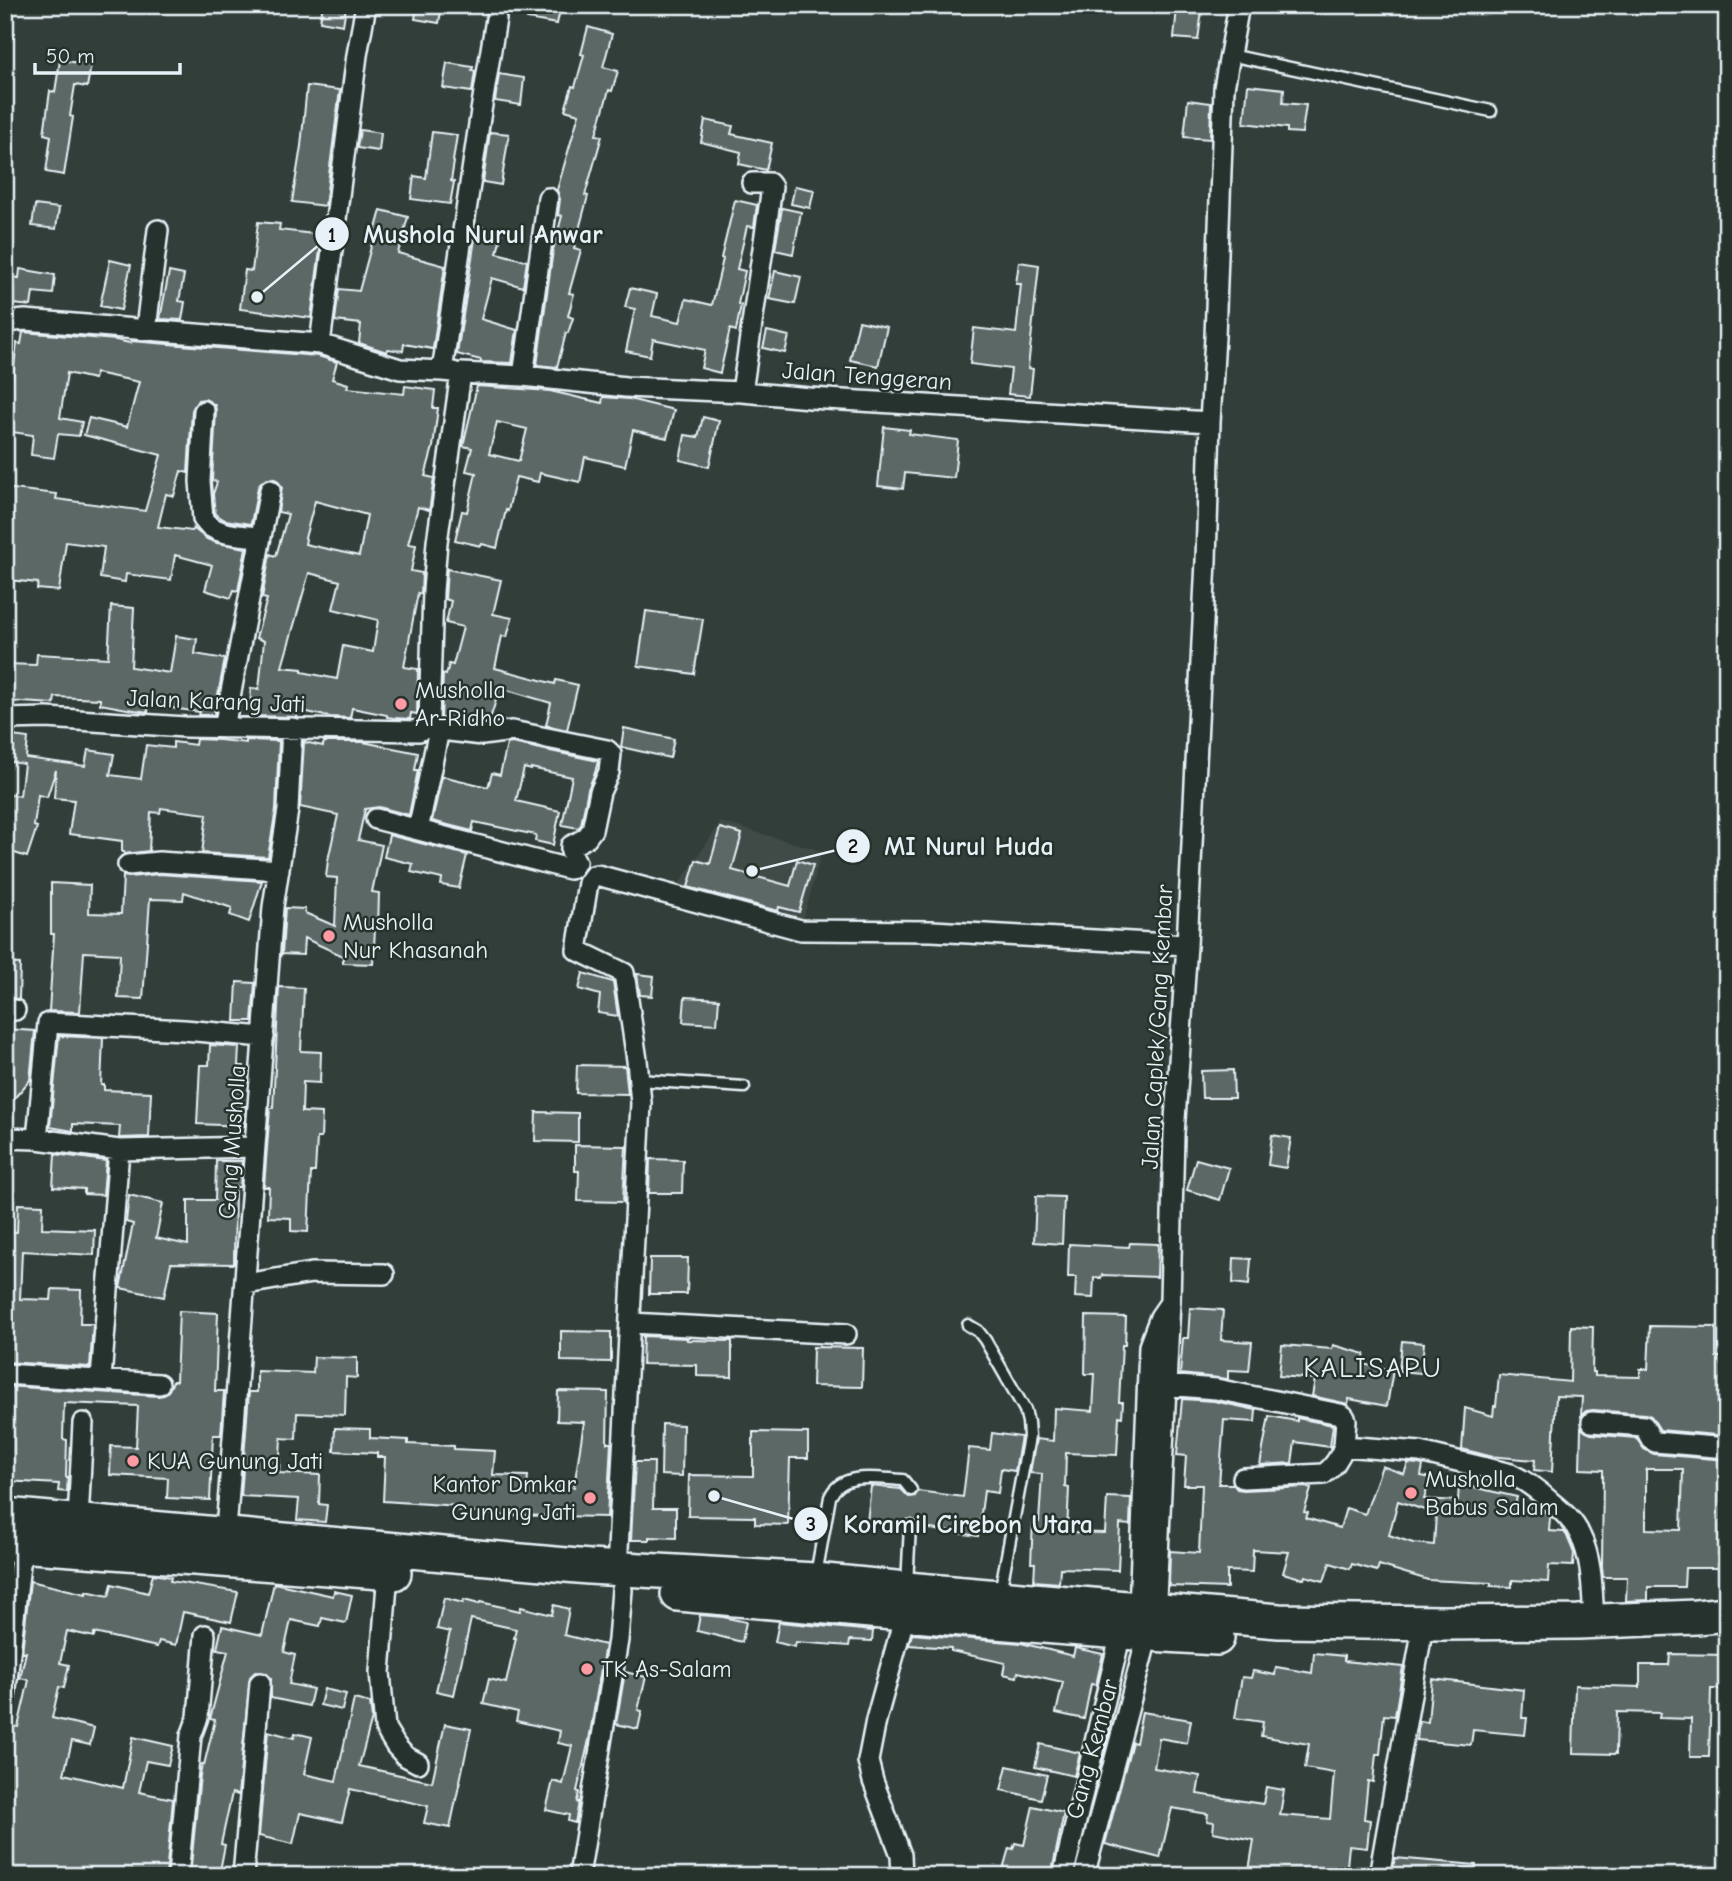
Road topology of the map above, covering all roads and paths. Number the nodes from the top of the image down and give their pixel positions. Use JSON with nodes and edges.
{"nodes":[{"id":1,"x":366,"y":5,"type":"edge"},
{"id":2,"x":1239,"y":5,"type":"edge"},
{"id":3,"x":496,"y":19,"type":"dead end"},
{"id":4,"x":1230,"y":55,"type":"junction"},
{"id":5,"x":1491,"y":111,"type":"dead end"},
{"id":6,"x":752,"y":183,"type":"dead end"},
{"id":7,"x":548,"y":198,"type":"dead end"},
{"id":8,"x":158,"y":230,"type":"dead end"},
{"id":9,"x":5,"y":322,"type":"edge"},
{"id":10,"x":146,"y":329,"type":"junction"},
{"id":11,"x":320,"y":344,"type":"junction"},
{"id":12,"x":451,"y":372,"type":"junction"},
{"id":13,"x":523,"y":376,"type":"junction"},
{"id":14,"x":742,"y":392,"type":"junction"},
{"id":15,"x":204,"y":411,"type":"dead end"},
{"id":16,"x":1210,"y":422,"type":"junction"},
{"id":17,"x":270,"y":490,"type":"dead end"},
{"id":18,"x":260,"y":537,"type":"junction"},
{"id":19,"x":5,"y":719,"type":"edge"},
{"id":20,"x":224,"y":728,"type":"junction"},
{"id":21,"x":292,"y":728,"type":"junction"},
{"id":22,"x":432,"y":729,"type":"junction"},
{"id":23,"x":376,"y":819,"type":"dead end"},
{"id":24,"x":418,"y":830,"type":"junction"},
{"id":25,"x":128,"y":865,"type":"dead end"},
{"id":26,"x":279,"y":870,"type":"junction"},
{"id":27,"x":1187,"y":944,"type":"junction"},
{"id":28,"x":264,"y":1037,"type":"junction"},
{"id":29,"x":639,"y":1080,"type":"junction"},
{"id":30,"x":744,"y":1087,"type":"dead end"},
{"id":31,"x":5,"y":1138,"type":"edge"},
{"id":32,"x":37,"y":1139,"type":"junction"},
{"id":33,"x":255,"y":1147,"type":"junction"},
{"id":34,"x":119,"y":1150,"type":"junction"},
{"id":35,"x":384,"y":1275,"type":"dead end"},
{"id":36,"x":246,"y":1284,"type":"junction"},
{"id":37,"x":1170,"y":1301,"type":"junction"},
{"id":38,"x":630,"y":1323,"type":"junction"},
{"id":39,"x":968,"y":1325,"type":"dead end"},
{"id":40,"x":846,"y":1334,"type":"dead end"},
{"id":41,"x":5,"y":1374,"type":"edge"},
{"id":42,"x":101,"y":1379,"type":"junction"},
{"id":43,"x":159,"y":1384,"type":"dead end"},
{"id":44,"x":1165,"y":1385,"type":"junction"},
{"id":45,"x":1592,"y":1422,"type":"dead end"},
{"id":46,"x":83,"y":1423,"type":"dead end"},
{"id":47,"x":1344,"y":1446,"type":"junction"},
{"id":48,"x":1727,"y":1448,"type":"edge"},
{"id":49,"x":1243,"y":1478,"type":"dead end"},
{"id":50,"x":911,"y":1490,"type":"dead end"},
{"id":51,"x":78,"y":1521,"type":"junction"},
{"id":52,"x":910,"y":1526,"type":"dead end"},
{"id":53,"x":15,"y":1531,"type":"edge"},
{"id":54,"x":225,"y":1547,"type":"junction"},
{"id":55,"x":388,"y":1572,"type":"junction"},
{"id":56,"x":604,"y":1578,"type":"junction"},
{"id":57,"x":814,"y":1593,"type":"junction"},
{"id":58,"x":1000,"y":1597,"type":"junction"},
{"id":59,"x":906,"y":1602,"type":"junction"},
{"id":60,"x":1727,"y":1614,"type":"edge"},
{"id":61,"x":1594,"y":1621,"type":"junction"},
{"id":62,"x":1143,"y":1624,"type":"junction"},
{"id":63,"x":1420,"y":1633,"type":"junction"},
{"id":64,"x":205,"y":1635,"type":"dead end"},
{"id":65,"x":1727,"y":1635,"type":"edge"},
{"id":66,"x":260,"y":1684,"type":"dead end"},
{"id":67,"x":5,"y":1697,"type":"edge"},
{"id":68,"x":418,"y":1763,"type":"dead end"},
{"id":69,"x":178,"y":1876,"type":"edge"},
{"id":70,"x":243,"y":1876,"type":"edge"},
{"id":71,"x":579,"y":1876,"type":"edge"},
{"id":72,"x":902,"y":1876,"type":"edge"},
{"id":73,"x":1063,"y":1876,"type":"edge"},
{"id":74,"x":1084,"y":1876,"type":"edge"},
{"id":75,"x":1379,"y":1876,"type":"edge"}],
"edges":[{"from":1,"to":11,"type":"street"},
{"from":2,"to":4,"type":"street"},
{"from":3,"to":12,"type":"street"},
{"from":4,"to":5,"type":"lane"},
{"from":4,"to":16,"type":"street"},
{"from":6,"to":14,"type":"street"},
{"from":7,"to":13,"type":"street"},
{"from":8,"to":10,"type":"street"},
{"from":9,"to":10,"type":"street","name":"Jalan Tenggeran"},
{"from":10,"to":11,"type":"street","name":"Jalan Tenggeran"},
{"from":11,"to":12,"type":"street","name":"Jalan Tenggeran"},
{"from":12,"to":13,"type":"street","name":"Jalan Tenggeran"},
{"from":12,"to":22,"type":"street"},
{"from":13,"to":14,"type":"street","name":"Jalan Tenggeran"},
{"from":14,"to":16,"type":"street","name":"Jalan Tenggeran"},
{"from":15,"to":18,"type":"street"},
{"from":16,"to":27,"type":"street","name":"Jalan Caplek/Gang Kembar"},
{"from":17,"to":18,"type":"street"},
{"from":18,"to":20,"type":"street"},
{"from":19,"to":20,"type":"street","name":"Jalan Karang Jati"},
{"from":20,"to":21,"type":"street","name":"Jalan Karang Jati"},
{"from":21,"to":22,"type":"street","name":"Jalan Karang Jati"},
{"from":21,"to":26,"type":"street","name":"Gang Musholla"},
{"from":22,"to":24,"type":"street"},
{"from":22,"to":24,"type":"street","name":"Jalan Karang Jati"},
{"from":23,"to":24,"type":"street"},
{"from":25,"to":26,"type":"street"},
{"from":26,"to":28,"type":"street","name":"Gang Musholla"},
{"from":27,"to":29,"type":"street"},
{"from":27,"to":37,"type":"street","name":"Jalan Caplek/Gang Kembar"},
{"from":28,"to":32,"type":"street"},
{"from":28,"to":33,"type":"street","name":"Gang Musholla"},
{"from":29,"to":30,"type":"lane"},
{"from":29,"to":38,"type":"street"},
{"from":31,"to":32,"type":"street"},
{"from":32,"to":34,"type":"street"},
{"from":33,"to":34,"type":"street"},
{"from":33,"to":36,"type":"street","name":"Gang Musholla"},
{"from":34,"to":42,"type":"street"},
{"from":35,"to":36,"type":"street"},
{"from":36,"to":54,"type":"street","name":"Gang Musholla"},
{"from":37,"to":44,"type":"street","name":"Jalan Caplek/Gang Kembar"},
{"from":37,"to":62,"type":"street"},
{"from":38,"to":40,"type":"street"},
{"from":38,"to":56,"type":"street"},
{"from":39,"to":58,"type":"lane"},
{"from":41,"to":42,"type":"street"},
{"from":42,"to":43,"type":"street"},
{"from":44,"to":47,"type":"street"},
{"from":44,"to":62,"type":"street","name":"Jalan Caplek/Gang Kembar"},
{"from":45,"to":48,"type":"street"},
{"from":46,"to":51,"type":"street"},
{"from":47,"to":49,"type":"street"},
{"from":47,"to":61,"type":"street"},
{"from":50,"to":57,"type":"lane"},
{"from":51,"to":53,"type":"highway"},
{"from":51,"to":54,"type":"highway"},
{"from":52,"to":59,"type":"lane"},
{"from":53,"to":54,"type":"highway"},
{"from":53,"to":67,"type":"street"},
{"from":54,"to":55,"type":"highway"},
{"from":54,"to":56,"type":"highway"},
{"from":55,"to":56,"type":"highway"},
{"from":55,"to":68,"type":"street"},
{"from":56,"to":57,"type":"highway"},
{"from":56,"to":71,"type":"street"},
{"from":57,"to":59,"type":"highway"},
{"from":58,"to":59,"type":"highway"},
{"from":58,"to":62,"type":"highway"},
{"from":59,"to":62,"type":"highway"},
{"from":59,"to":72,"type":"street"},
{"from":60,"to":61,"type":"highway"},
{"from":61,"to":63,"type":"highway"},
{"from":62,"to":63,"type":"highway"},
{"from":62,"to":73,"type":"street"},
{"from":62,"to":74,"type":"street","name":"Gang Kembar"},
{"from":63,"to":65,"type":"highway"},
{"from":63,"to":75,"type":"street"},
{"from":64,"to":69,"type":"street"},
{"from":66,"to":70,"type":"street"}]}
